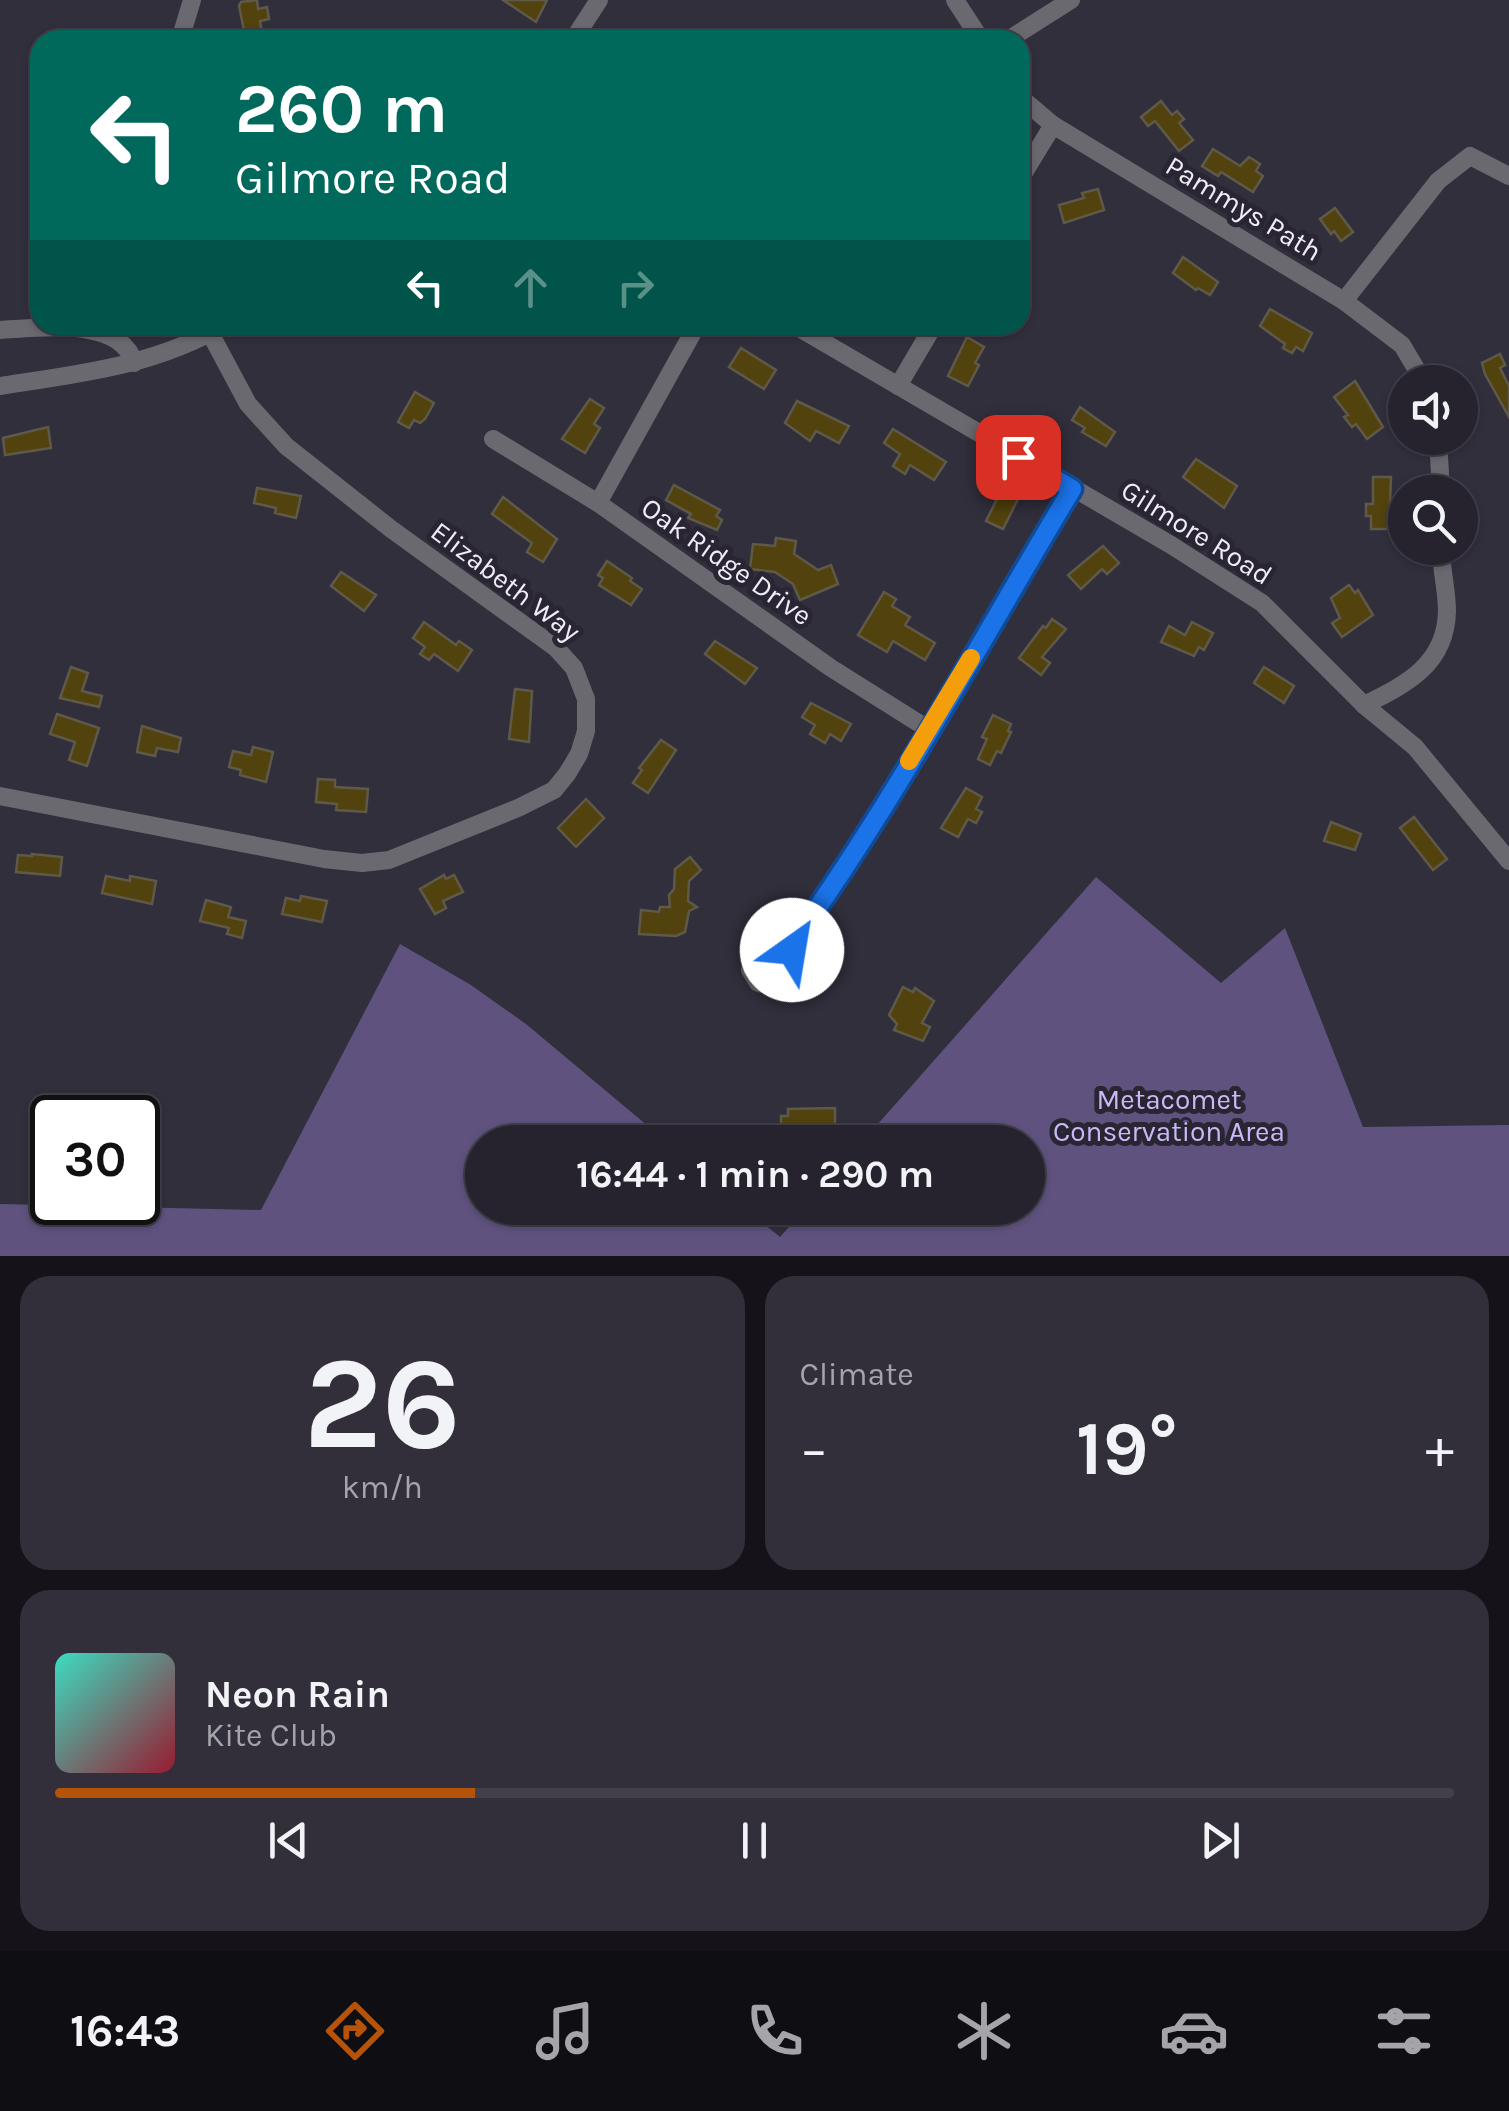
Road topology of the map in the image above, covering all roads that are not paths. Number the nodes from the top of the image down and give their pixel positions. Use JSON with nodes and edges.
{"nodes":[{"id":1,"x":192,"y":0,"type":"edge"},
{"id":2,"x":599,"y":0,"type":"edge"},
{"id":3,"x":955,"y":0,"type":"edge"},
{"id":4,"x":1071,"y":0,"type":"edge"},
{"id":5,"x":183,"y":30,"type":"edge"},
{"id":6,"x":580,"y":30,"type":"edge"},
{"id":7,"x":974,"y":30,"type":"edge"},
{"id":8,"x":1024,"y":30,"type":"edge"},
{"id":9,"x":1030,"y":105,"type":"edge"},
{"id":10,"x":1052,"y":124,"type":"junction"},
{"id":11,"x":1030,"y":162,"type":"edge"},
{"id":12,"x":1509,"y":176,"type":"edge"},
{"id":13,"x":1344,"y":301,"type":"junction"},
{"id":14,"x":0,"y":330,"type":"edge"},
{"id":15,"x":30,"y":330,"type":"edge"},
{"id":16,"x":108,"y":335,"type":"edge"},
{"id":17,"x":202,"y":335,"type":"edge"},
{"id":18,"x":219,"y":335,"type":"edge"},
{"id":19,"x":691,"y":335,"type":"edge"},
{"id":20,"x":811,"y":335,"type":"edge"},
{"id":21,"x":928,"y":335,"type":"edge"},
{"id":22,"x":134,"y":363,"type":"junction"},
{"id":23,"x":1414,"y":365,"type":"edge"},
{"id":24,"x":0,"y":386,"type":"edge"},
{"id":25,"x":898,"y":386,"type":"junction"},
{"id":26,"x":494,"y":438,"type":"dead end"},
{"id":27,"x":1072,"y":489,"type":"junction"},
{"id":28,"x":598,"y":503,"type":"junction"},
{"id":29,"x":1442,"y":565,"type":"edge"},
{"id":30,"x":1364,"y":706,"type":"junction"},
{"id":31,"x":928,"y":729,"type":"junction"},
{"id":32,"x":0,"y":796,"type":"edge"},
{"id":33,"x":1509,"y":861,"type":"edge"},
{"id":34,"x":792,"y":944,"type":"dead end"}],
"edges":[{"from":1,"to":5,"type":"street"},
{"from":2,"to":6,"type":"street"},
{"from":3,"to":7,"type":"street"},
{"from":4,"to":8,"type":"street"},
{"from":9,"to":10,"type":"street","name":"Pammys Path"},
{"from":10,"to":11,"type":"street"},
{"from":10,"to":13,"type":"street","name":"Pammys Path"},
{"from":12,"to":13,"type":"street"},
{"from":13,"to":23,"type":"street","name":"Pammys Path"},
{"from":14,"to":15,"type":"street"},
{"from":16,"to":22,"type":"street"},
{"from":17,"to":22,"type":"street"},
{"from":18,"to":32,"type":"street","name":"Elizabeth Way"},
{"from":19,"to":28,"type":"street"},
{"from":20,"to":25,"type":"street","name":"Gilmore Road"},
{"from":21,"to":25,"type":"street"},
{"from":22,"to":24,"type":"street"},
{"from":25,"to":27,"type":"street","name":"Gilmore Road"},
{"from":26,"to":28,"type":"street","name":"Oak Ridge Drive"},
{"from":27,"to":30,"type":"street","name":"Gilmore Road"},
{"from":27,"to":31,"type":"street"},
{"from":28,"to":31,"type":"street","name":"Oak Ridge Drive"},
{"from":29,"to":30,"type":"street"},
{"from":30,"to":33,"type":"street","name":"Gilmore Road"},
{"from":31,"to":34,"type":"street"}]}
